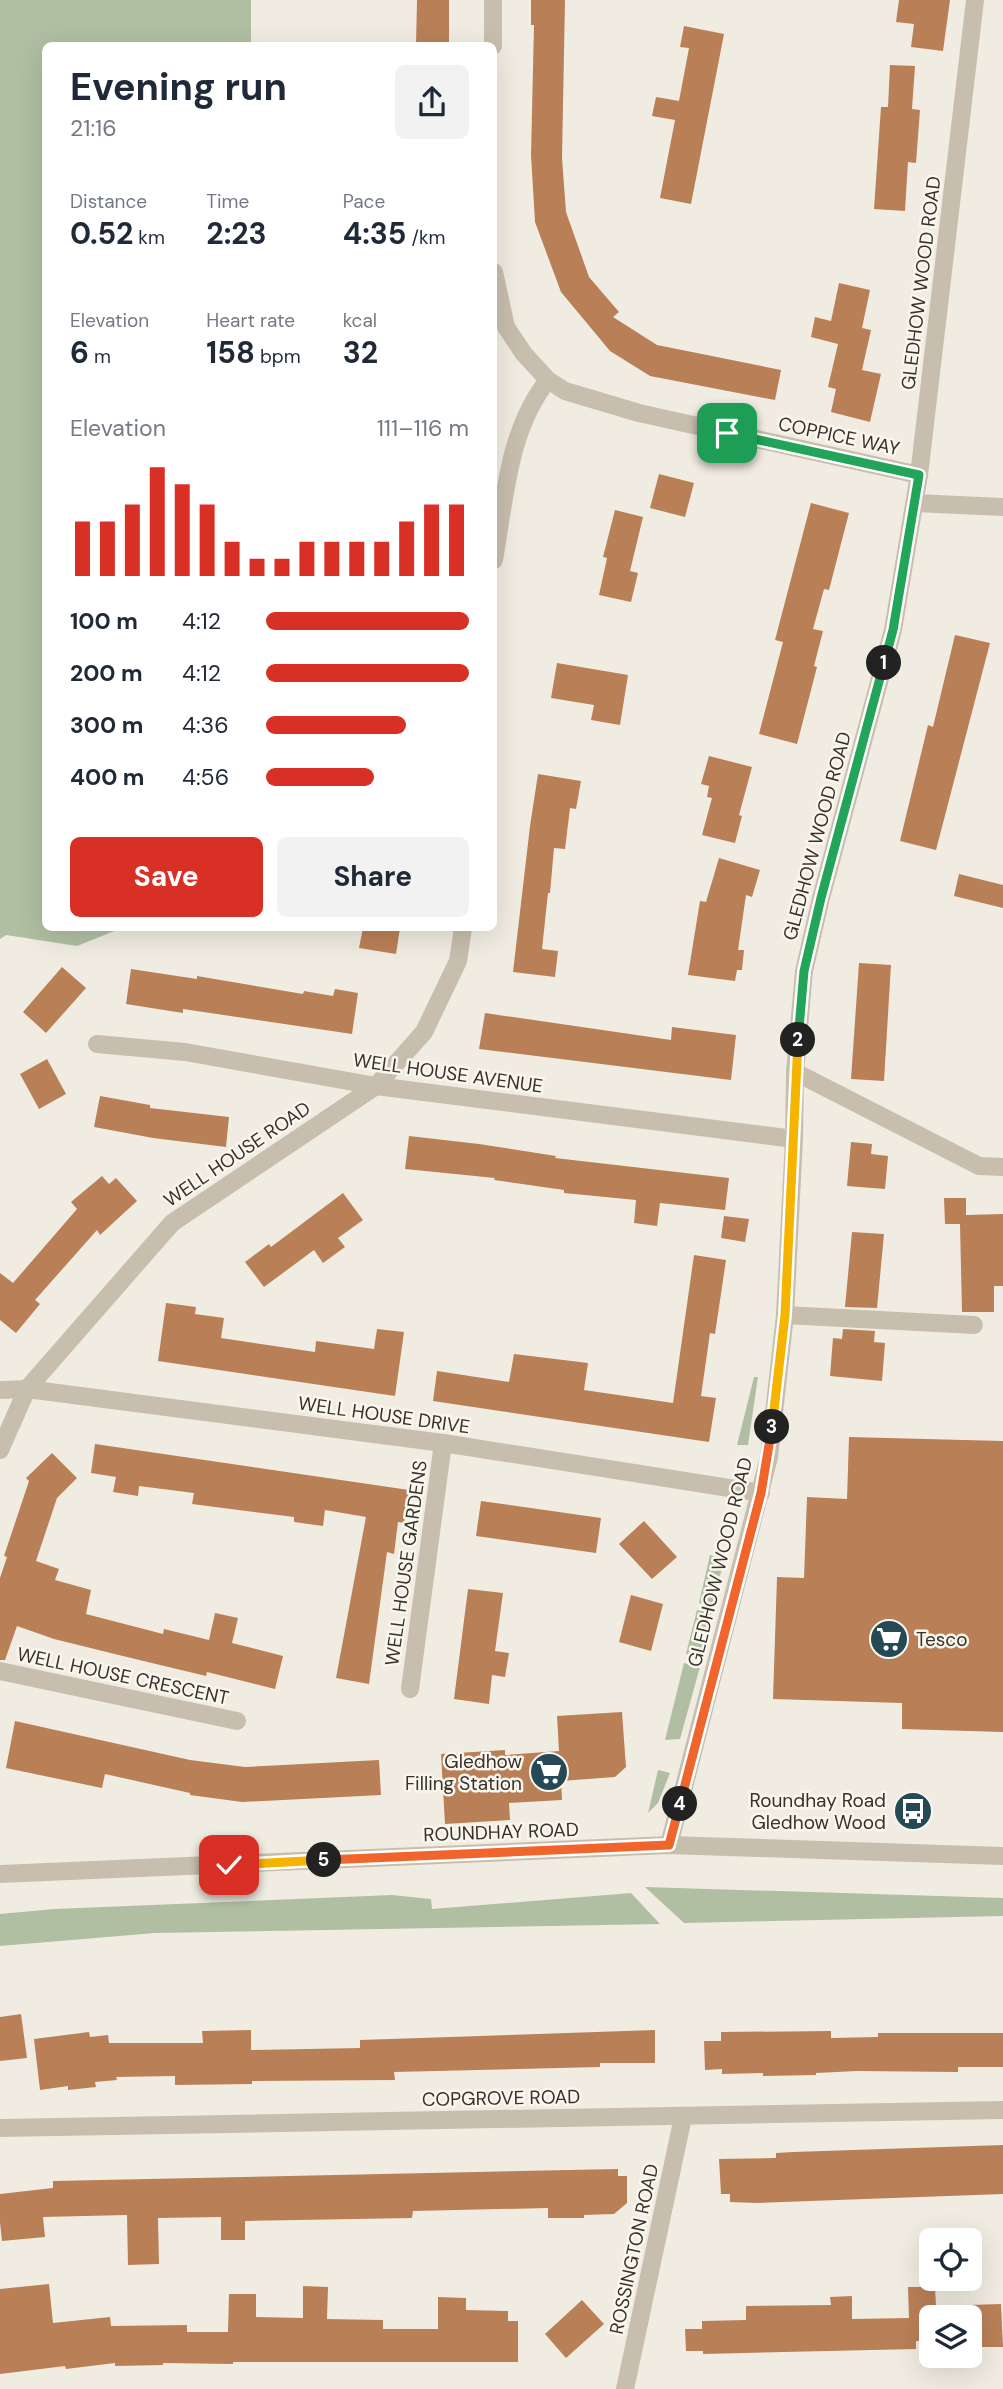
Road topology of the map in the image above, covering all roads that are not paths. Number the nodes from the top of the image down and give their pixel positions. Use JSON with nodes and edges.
{"nodes":[{"id":1,"x":493,"y":0,"type":"edge"},
{"id":2,"x":975,"y":0,"type":"edge"},
{"id":3,"x":493,"y":42,"type":"edge"},
{"id":4,"x":497,"y":286,"type":"edge"},
{"id":5,"x":548,"y":380,"type":"junction"},
{"id":6,"x":919,"y":475,"type":"junction"},
{"id":7,"x":915,"y":503,"type":"junction"},
{"id":8,"x":1003,"y":507,"type":"edge"},
{"id":9,"x":497,"y":544,"type":"edge"},
{"id":10,"x":463,"y":931,"type":"edge"},
{"id":11,"x":97,"y":1044,"type":"dead end"},
{"id":12,"x":795,"y":1072,"type":"junction"},
{"id":13,"x":376,"y":1086,"type":"junction"},
{"id":14,"x":794,"y":1139,"type":"junction"},
{"id":15,"x":1003,"y":1167,"type":"edge"},
{"id":16,"x":785,"y":1315,"type":"junction"},
{"id":17,"x":974,"y":1325,"type":"dead end"},
{"id":18,"x":27,"y":1389,"type":"junction"},
{"id":19,"x":0,"y":1390,"type":"edge"},
{"id":20,"x":443,"y":1443,"type":"junction"},
{"id":21,"x":0,"y":1451,"type":"edge"},
{"id":22,"x":761,"y":1493,"type":"junction"},
{"id":23,"x":0,"y":1671,"type":"edge"},
{"id":24,"x":410,"y":1689,"type":"dead end"},
{"id":25,"x":237,"y":1721,"type":"dead end"},
{"id":26,"x":669,"y":1845,"type":"junction"},
{"id":27,"x":1003,"y":1856,"type":"edge"},
{"id":28,"x":0,"y":1874,"type":"edge"},
{"id":29,"x":1003,"y":2110,"type":"edge"},
{"id":30,"x":684,"y":2117,"type":"junction"},
{"id":31,"x":0,"y":2128,"type":"edge"},
{"id":32,"x":625,"y":2389,"type":"edge"}],
"edges":[{"from":1,"to":3,"type":"street"},
{"from":2,"to":6,"type":"street","name":"GLEDHOW WOOD ROAD"},
{"from":4,"to":5,"type":"street"},
{"from":5,"to":6,"type":"street","name":"COPPICE WAY"},
{"from":5,"to":9,"type":"street"},
{"from":6,"to":7,"type":"street","name":"GLEDHOW WOOD ROAD"},
{"from":7,"to":8,"type":"street"},
{"from":7,"to":12,"type":"street","name":"GLEDHOW WOOD ROAD"},
{"from":10,"to":13,"type":"street","name":"WELL HOUSE ROAD"},
{"from":11,"to":13,"type":"street","name":"WELL HOUSE AVENUE"},
{"from":12,"to":14,"type":"street","name":"GLEDHOW WOOD ROAD"},
{"from":12,"to":15,"type":"street"},
{"from":13,"to":14,"type":"street","name":"WELL HOUSE AVENUE"},
{"from":13,"to":18,"type":"street","name":"WELL HOUSE ROAD"},
{"from":14,"to":16,"type":"street","name":"GLEDHOW WOOD ROAD"},
{"from":16,"to":17,"type":"street"},
{"from":16,"to":22,"type":"street","name":"GLEDHOW WOOD ROAD"},
{"from":18,"to":19,"type":"street","name":"WELL HOUSE DRIVE"},
{"from":18,"to":20,"type":"street","name":"WELL HOUSE DRIVE"},
{"from":18,"to":21,"type":"street","name":"WELL HOUSE ROAD"},
{"from":20,"to":22,"type":"street","name":"WELL HOUSE DRIVE"},
{"from":20,"to":24,"type":"street","name":"WELL HOUSE GARDENS"},
{"from":22,"to":26,"type":"street","name":"GLEDHOW WOOD ROAD"},
{"from":23,"to":25,"type":"street","name":"WELL HOUSE CRESCENT"},
{"from":26,"to":27,"type":"street","name":"ROUNDHAY ROAD"},
{"from":26,"to":28,"type":"street","name":"ROUNDHAY ROAD"},
{"from":29,"to":30,"type":"street","name":"COPGROVE ROAD"},
{"from":30,"to":31,"type":"street","name":"COPGROVE ROAD"},
{"from":30,"to":32,"type":"street","name":"ROSSINGTON ROAD"}]}
